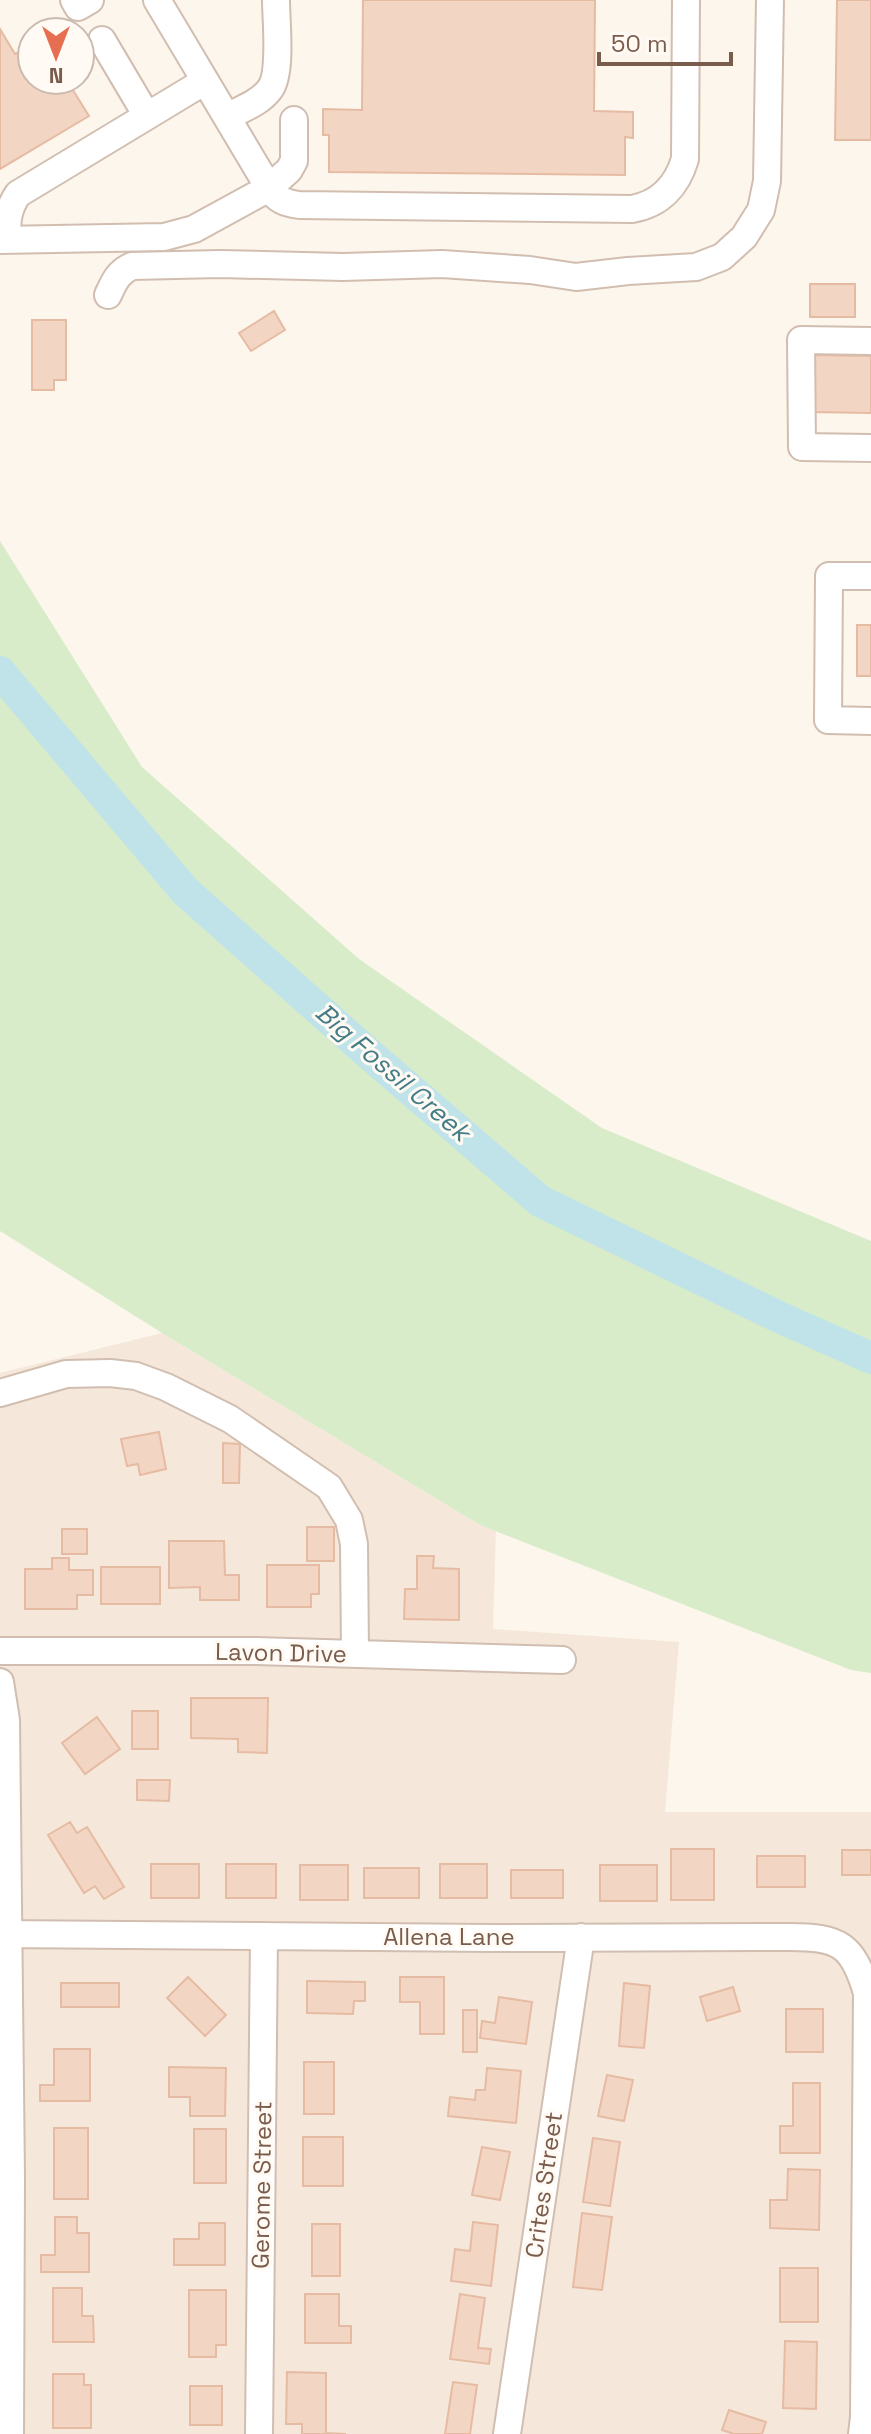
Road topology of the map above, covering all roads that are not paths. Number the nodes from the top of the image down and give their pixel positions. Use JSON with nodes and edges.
{"nodes":[{"id":1,"x":74,"y":0,"type":"edge"},
{"id":2,"x":90,"y":0,"type":"edge"},
{"id":3,"x":157,"y":0,"type":"edge"},
{"id":4,"x":276,"y":0,"type":"edge"},
{"id":5,"x":686,"y":0,"type":"edge"},
{"id":6,"x":770,"y":0,"type":"edge"},
{"id":7,"x":102,"y":40,"type":"dead end"},
{"id":8,"x":205,"y":81,"type":"junction"},
{"id":9,"x":147,"y":116,"type":"junction"},
{"id":10,"x":227,"y":117,"type":"junction"},
{"id":11,"x":294,"y":120,"type":"dead end"},
{"id":12,"x":269,"y":188,"type":"junction"},
{"id":13,"x":3,"y":240,"type":"edge"},
{"id":14,"x":108,"y":295,"type":"dead end"},
{"id":15,"x":871,"y":341,"type":"edge"},
{"id":16,"x":871,"y":448,"type":"edge"},
{"id":17,"x":871,"y":576,"type":"edge"},
{"id":18,"x":871,"y":721,"type":"edge"},
{"id":19,"x":0,"y":1393,"type":"edge"},
{"id":20,"x":0,"y":1651,"type":"edge"},
{"id":21,"x":355,"y":1654,"type":"junction"},
{"id":22,"x":562,"y":1660,"type":"dead end"},
{"id":23,"x":0,"y":1682,"type":"edge"},
{"id":24,"x":4,"y":1934,"type":"edge"},
{"id":25,"x":264,"y":1936,"type":"junction"},
{"id":26,"x":581,"y":1937,"type":"junction"},
{"id":27,"x":869,"y":1993,"type":"edge"},
{"id":28,"x":6,"y":2179,"type":"edge"},
{"id":29,"x":868,"y":2286,"type":"edge"},
{"id":30,"x":10,"y":2434,"type":"edge"},
{"id":31,"x":259,"y":2434,"type":"edge"},
{"id":32,"x":507,"y":2434,"type":"edge"},
{"id":33,"x":862,"y":2434,"type":"edge"}],
"edges":[{"from":1,"to":2,"type":"street"},
{"from":3,"to":8,"type":"street"},
{"from":4,"to":10,"type":"street"},
{"from":5,"to":12,"type":"street"},
{"from":6,"to":14,"type":"street"},
{"from":7,"to":9,"type":"street"},
{"from":8,"to":9,"type":"street"},
{"from":8,"to":10,"type":"street"},
{"from":9,"to":13,"type":"street"},
{"from":10,"to":12,"type":"street"},
{"from":11,"to":12,"type":"street"},
{"from":12,"to":13,"type":"street"},
{"from":15,"to":16,"type":"street"},
{"from":17,"to":18,"type":"street"},
{"from":19,"to":21,"type":"street"},
{"from":20,"to":21,"type":"street","name":"Lavon Drive"},
{"from":21,"to":22,"type":"street","name":"Lavon Drive"},
{"from":23,"to":24,"type":"street"},
{"from":24,"to":25,"type":"street","name":"Allena Lane"},
{"from":24,"to":28,"type":"street"},
{"from":25,"to":26,"type":"street","name":"Allena Lane"},
{"from":25,"to":31,"type":"street","name":"Gerome Street"},
{"from":26,"to":27,"type":"street","name":"Allena Lane"},
{"from":26,"to":32,"type":"street","name":"Crites Street"},
{"from":27,"to":29,"type":"street"},
{"from":28,"to":30,"type":"street"},
{"from":29,"to":33,"type":"street"}]}
